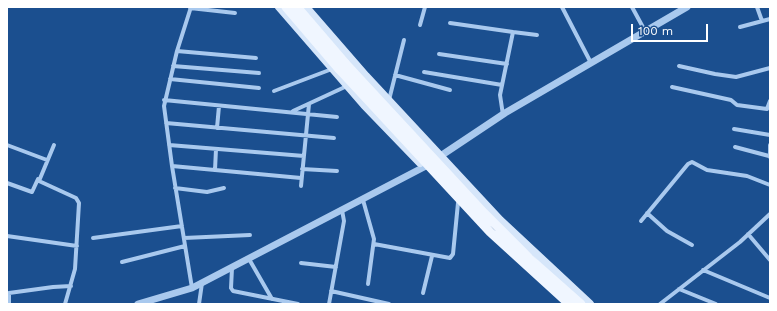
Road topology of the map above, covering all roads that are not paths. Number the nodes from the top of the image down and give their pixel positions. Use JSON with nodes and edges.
{"nodes":[{"id":1,"x":190,"y":7,"type":"edge"},
{"id":2,"x":279,"y":7,"type":"edge"},
{"id":3,"x":286,"y":7,"type":"edge"},
{"id":4,"x":297,"y":7,"type":"edge"},
{"id":5,"x":306,"y":7,"type":"edge"},
{"id":6,"x":425,"y":7,"type":"edge"},
{"id":7,"x":562,"y":7,"type":"edge"},
{"id":8,"x":632,"y":7,"type":"edge"},
{"id":9,"x":757,"y":7,"type":"edge"},
{"id":10,"x":683,"y":8,"type":"edge"},
{"id":11,"x":235,"y":13,"type":"dead end"},
{"id":12,"x":770,"y":19,"type":"edge"},
{"id":13,"x":762,"y":21,"type":"junction"},
{"id":14,"x":450,"y":23,"type":"dead end"},
{"id":15,"x":420,"y":25,"type":"dead end"},
{"id":16,"x":740,"y":27,"type":"dead end"},
{"id":17,"x":513,"y":32,"type":"junction"},
{"id":18,"x":645,"y":32,"type":"junction"},
{"id":19,"x":537,"y":35,"type":"dead end"},
{"id":20,"x":404,"y":40,"type":"dead end"},
{"id":21,"x":177,"y":51,"type":"junction"},
{"id":22,"x":440,"y":54,"type":"dead end"},
{"id":23,"x":256,"y":58,"type":"dead end"},
{"id":24,"x":591,"y":63,"type":"junction"},
{"id":25,"x":507,"y":64,"type":"junction"},
{"id":26,"x":173,"y":66,"type":"junction"},
{"id":27,"x":678,"y":66,"type":"dead end"},
{"id":28,"x":339,"y":67,"type":"junction"},
{"id":29,"x":770,"y":68,"type":"edge"},
{"id":30,"x":424,"y":72,"type":"dead end"},
{"id":31,"x":259,"y":73,"type":"dead end"},
{"id":32,"x":395,"y":75,"type":"junction"},
{"id":33,"x":170,"y":79,"type":"junction"},
{"id":34,"x":502,"y":84,"type":"junction"},
{"id":35,"x":347,"y":86,"type":"junction"},
{"id":36,"x":672,"y":87,"type":"dead end"},
{"id":37,"x":259,"y":88,"type":"dead end"},
{"id":38,"x":450,"y":90,"type":"dead end"},
{"id":39,"x":274,"y":91,"type":"dead end"},
{"id":40,"x":164,"y":100,"type":"junction"},
{"id":41,"x":389,"y":101,"type":"junction"},
{"id":42,"x":770,"y":101,"type":"edge"},
{"id":43,"x":309,"y":104,"type":"junction"},
{"id":44,"x":219,"y":106,"type":"junction"},
{"id":45,"x":291,"y":112,"type":"junction"},
{"id":46,"x":308,"y":113,"type":"junction"},
{"id":47,"x":503,"y":115,"type":"junction"},
{"id":48,"x":337,"y":117,"type":"dead end"},
{"id":49,"x":166,"y":123,"type":"junction"},
{"id":50,"x":217,"y":128,"type":"junction"},
{"id":51,"x":734,"y":129,"type":"dead end"},
{"id":52,"x":306,"y":135,"type":"junction"},
{"id":53,"x":770,"y":135,"type":"edge"},
{"id":54,"x":334,"y":138,"type":"dead end"},
{"id":55,"x":7,"y":145,"type":"edge"},
{"id":56,"x":54,"y":145,"type":"dead end"},
{"id":57,"x":169,"y":145,"type":"junction"},
{"id":58,"x":770,"y":145,"type":"edge"},
{"id":59,"x":735,"y":147,"type":"dead end"},
{"id":60,"x":216,"y":149,"type":"junction"},
{"id":61,"x":304,"y":156,"type":"junction"},
{"id":62,"x":440,"y":156,"type":"junction"},
{"id":63,"x":770,"y":157,"type":"edge"},
{"id":64,"x":47,"y":160,"type":"junction"},
{"id":65,"x":172,"y":166,"type":"junction"},
{"id":66,"x":424,"y":167,"type":"junction"},
{"id":67,"x":302,"y":169,"type":"junction"},
{"id":68,"x":214,"y":170,"type":"junction"},
{"id":69,"x":337,"y":171,"type":"dead end"},
{"id":70,"x":302,"y":178,"type":"junction"},
{"id":71,"x":38,"y":179,"type":"junction"},
{"id":72,"x":7,"y":183,"type":"edge"},
{"id":73,"x":770,"y":185,"type":"edge"},
{"id":74,"x":301,"y":186,"type":"dead end"},
{"id":75,"x":176,"y":188,"type":"junction"},
{"id":76,"x":224,"y":188,"type":"dead end"},
{"id":77,"x":363,"y":200,"type":"junction"},
{"id":78,"x":458,"y":203,"type":"junction"},
{"id":79,"x":342,"y":210,"type":"junction"},
{"id":80,"x":647,"y":214,"type":"junction"},
{"id":81,"x":770,"y":214,"type":"edge"},
{"id":82,"x":640,"y":221,"type":"dead end"},
{"id":83,"x":182,"y":226,"type":"junction"},
{"id":84,"x":748,"y":234,"type":"junction"},
{"id":85,"x":250,"y":235,"type":"dead end"},
{"id":86,"x":7,"y":236,"type":"edge"},
{"id":87,"x":93,"y":238,"type":"dead end"},
{"id":88,"x":184,"y":238,"type":"junction"},
{"id":89,"x":374,"y":244,"type":"junction"},
{"id":90,"x":692,"y":245,"type":"dead end"},
{"id":91,"x":77,"y":246,"type":"junction"},
{"id":92,"x":185,"y":246,"type":"junction"},
{"id":93,"x":432,"y":256,"type":"junction"},
{"id":94,"x":249,"y":259,"type":"junction"},
{"id":95,"x":770,"y":260,"type":"edge"},
{"id":96,"x":122,"y":262,"type":"dead end"},
{"id":97,"x":301,"y":263,"type":"dead end"},
{"id":98,"x":336,"y":267,"type":"junction"},
{"id":99,"x":232,"y":268,"type":"junction"},
{"id":100,"x":703,"y":270,"type":"junction"},
{"id":101,"x":202,"y":282,"type":"junction"},
{"id":102,"x":368,"y":284,"type":"dead end"},
{"id":103,"x":71,"y":286,"type":"junction"},
{"id":104,"x":192,"y":288,"type":"junction"},
{"id":105,"x":679,"y":289,"type":"junction"},
{"id":106,"x":331,"y":291,"type":"junction"},
{"id":107,"x":423,"y":293,"type":"dead end"},
{"id":108,"x":770,"y":298,"type":"edge"},
{"id":109,"x":272,"y":299,"type":"junction"},
{"id":110,"x":9,"y":304,"type":"edge"},
{"id":111,"x":65,"y":304,"type":"edge"},
{"id":112,"x":138,"y":304,"type":"edge"},
{"id":113,"x":200,"y":304,"type":"edge"},
{"id":114,"x":298,"y":304,"type":"edge"},
{"id":115,"x":329,"y":304,"type":"edge"},
{"id":116,"x":389,"y":304,"type":"edge"},
{"id":117,"x":564,"y":304,"type":"edge"},
{"id":118,"x":569,"y":304,"type":"edge"},
{"id":119,"x":580,"y":304,"type":"edge"},
{"id":120,"x":590,"y":304,"type":"edge"},
{"id":121,"x":660,"y":304,"type":"edge"},
{"id":122,"x":716,"y":304,"type":"edge"}],
"edges":[{"from":1,"to":11,"type":"street"},
{"from":1,"to":21,"type":"street"},
{"from":2,"to":28,"type":"main road"},
{"from":3,"to":28,"type":"main road"},
{"from":4,"to":28,"type":"main road"},
{"from":5,"to":41,"type":"main road"},
{"from":6,"to":15,"type":"street"},
{"from":7,"to":24,"type":"street"},
{"from":8,"to":18,"type":"street"},
{"from":9,"to":13,"type":"street"},
{"from":10,"to":18,"type":"street"},
{"from":12,"to":13,"type":"street"},
{"from":13,"to":16,"type":"street"},
{"from":14,"to":17,"type":"street"},
{"from":17,"to":19,"type":"street"},
{"from":17,"to":25,"type":"street"},
{"from":18,"to":24,"type":"street"},
{"from":20,"to":32,"type":"street"},
{"from":21,"to":23,"type":"street"},
{"from":21,"to":26,"type":"street"},
{"from":22,"to":25,"type":"street"},
{"from":24,"to":47,"type":"street"},
{"from":25,"to":34,"type":"street"},
{"from":26,"to":31,"type":"street"},
{"from":26,"to":33,"type":"street"},
{"from":27,"to":29,"type":"street"},
{"from":28,"to":35,"type":"main road"},
{"from":28,"to":39,"type":"street"},
{"from":28,"to":118,"type":"main road","bridge":true},
{"from":28,"to":119,"type":"main road","bridge":true},
{"from":30,"to":34,"type":"street"},
{"from":32,"to":38,"type":"street"},
{"from":32,"to":41,"type":"street"},
{"from":33,"to":37,"type":"street"},
{"from":33,"to":40,"type":"street"},
{"from":34,"to":47,"type":"street"},
{"from":35,"to":43,"type":"street"},
{"from":35,"to":66,"type":"main road"},
{"from":36,"to":42,"type":"street"},
{"from":40,"to":44,"type":"street"},
{"from":40,"to":49,"type":"street"},
{"from":41,"to":62,"type":"main road"},
{"from":43,"to":45,"type":"street"},
{"from":43,"to":46,"type":"street"},
{"from":44,"to":45,"type":"street"},
{"from":44,"to":50,"type":"street"},
{"from":45,"to":46,"type":"street"},
{"from":46,"to":48,"type":"street"},
{"from":46,"to":52,"type":"street"},
{"from":47,"to":62,"type":"street"},
{"from":49,"to":50,"type":"street"},
{"from":49,"to":57,"type":"street"},
{"from":50,"to":52,"type":"street"},
{"from":51,"to":53,"type":"street"},
{"from":52,"to":54,"type":"street"},
{"from":52,"to":61,"type":"street"},
{"from":55,"to":64,"type":"street"},
{"from":56,"to":64,"type":"street"},
{"from":57,"to":60,"type":"street"},
{"from":57,"to":65,"type":"street"},
{"from":58,"to":63,"type":"street"},
{"from":59,"to":63,"type":"street"},
{"from":60,"to":61,"type":"street"},
{"from":60,"to":68,"type":"street"},
{"from":61,"to":67,"type":"street"},
{"from":62,"to":66,"type":"street"},
{"from":62,"to":120,"type":"main road"},
{"from":64,"to":71,"type":"street"},
{"from":65,"to":68,"type":"street"},
{"from":65,"to":75,"type":"street"},
{"from":66,"to":77,"type":"street"},
{"from":66,"to":78,"type":"main road"},
{"from":67,"to":69,"type":"street"},
{"from":67,"to":70,"type":"street"},
{"from":68,"to":70,"type":"street"},
{"from":70,"to":74,"type":"street"},
{"from":71,"to":72,"type":"street"},
{"from":71,"to":91,"type":"street"},
{"from":73,"to":80,"type":"street"},
{"from":75,"to":76,"type":"street"},
{"from":75,"to":83,"type":"street"},
{"from":77,"to":79,"type":"street"},
{"from":77,"to":89,"type":"street"},
{"from":78,"to":93,"type":"street"},
{"from":78,"to":117,"type":"main road"},
{"from":79,"to":94,"type":"street"},
{"from":79,"to":98,"type":"street"},
{"from":80,"to":82,"type":"street"},
{"from":80,"to":90,"type":"street"},
{"from":81,"to":84,"type":"street"},
{"from":83,"to":87,"type":"street"},
{"from":83,"to":88,"type":"street"},
{"from":84,"to":95,"type":"street"},
{"from":84,"to":100,"type":"street"},
{"from":85,"to":88,"type":"street"},
{"from":86,"to":91,"type":"street"},
{"from":88,"to":92,"type":"street"},
{"from":89,"to":93,"type":"street"},
{"from":89,"to":102,"type":"street"},
{"from":91,"to":103,"type":"street"},
{"from":92,"to":96,"type":"street"},
{"from":92,"to":104,"type":"street"},
{"from":93,"to":107,"type":"street"},
{"from":94,"to":99,"type":"street"},
{"from":94,"to":109,"type":"street"},
{"from":97,"to":98,"type":"street"},
{"from":98,"to":106,"type":"street"},
{"from":99,"to":101,"type":"street"},
{"from":99,"to":109,"type":"street"},
{"from":100,"to":105,"type":"street"},
{"from":100,"to":108,"type":"street"},
{"from":101,"to":104,"type":"street"},
{"from":101,"to":113,"type":"street"},
{"from":103,"to":110,"type":"street"},
{"from":103,"to":111,"type":"street"},
{"from":104,"to":112,"type":"street"},
{"from":105,"to":121,"type":"street"},
{"from":105,"to":122,"type":"street"},
{"from":106,"to":115,"type":"street"},
{"from":106,"to":116,"type":"street"},
{"from":109,"to":114,"type":"street"}]}
